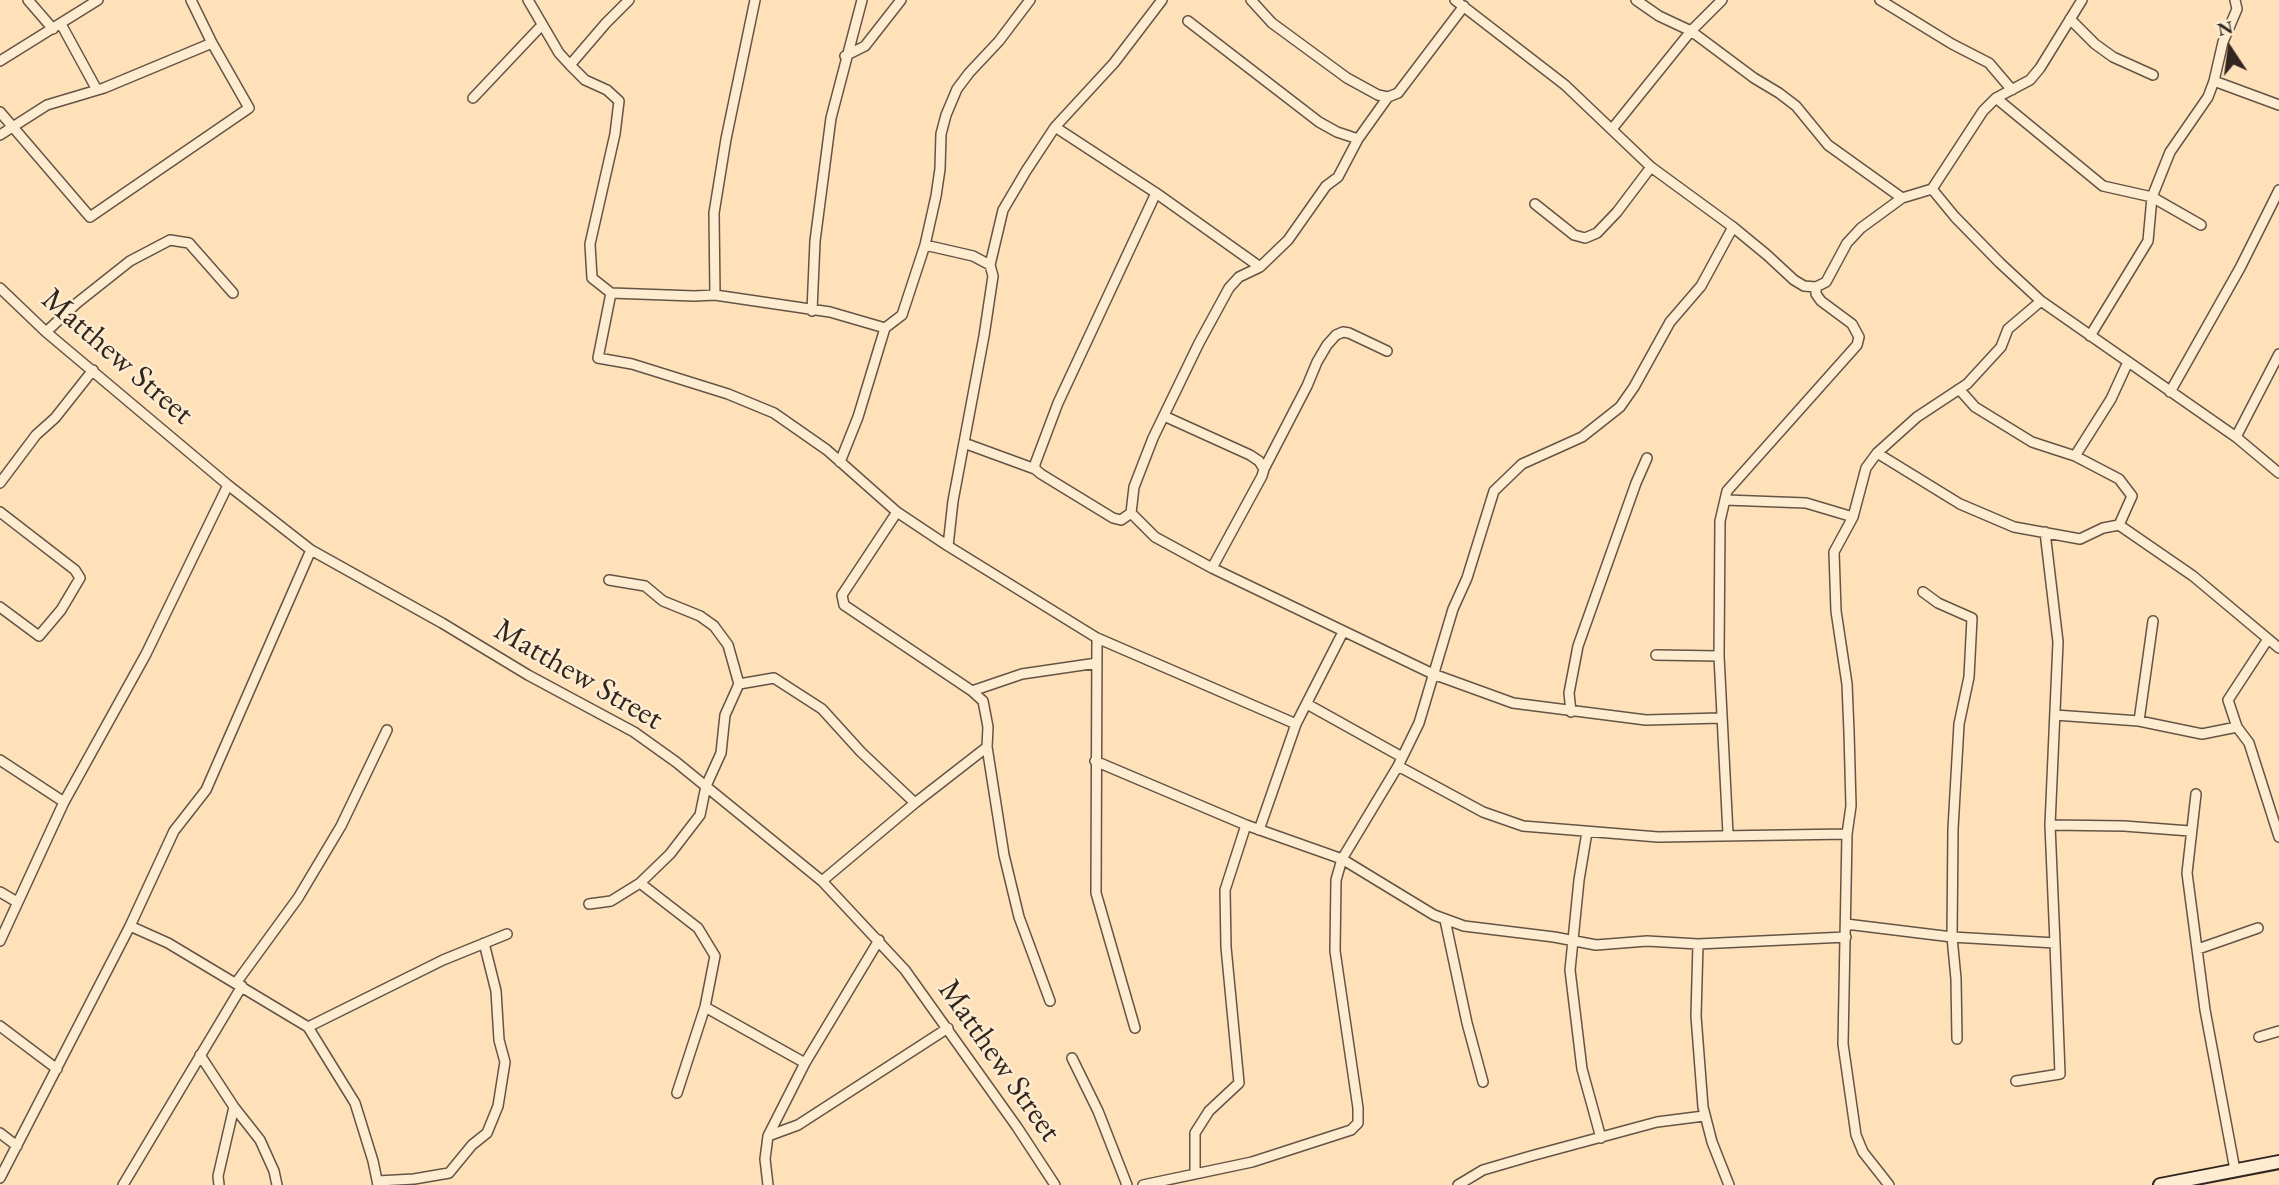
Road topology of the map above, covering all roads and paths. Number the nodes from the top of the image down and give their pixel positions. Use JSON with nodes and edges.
{"nodes":[{"id":1,"x":28,"y":0,"type":"edge"},
{"id":2,"x":98,"y":0,"type":"edge"},
{"id":3,"x":191,"y":0,"type":"edge"},
{"id":4,"x":528,"y":0,"type":"edge"},
{"id":5,"x":629,"y":0,"type":"edge"},
{"id":6,"x":755,"y":0,"type":"edge"},
{"id":7,"x":862,"y":0,"type":"edge"},
{"id":8,"x":901,"y":0,"type":"edge"},
{"id":9,"x":1030,"y":0,"type":"edge"},
{"id":10,"x":1162,"y":0,"type":"edge"},
{"id":11,"x":1251,"y":0,"type":"edge"},
{"id":12,"x":1636,"y":0,"type":"edge"},
{"id":13,"x":1722,"y":0,"type":"edge"},
{"id":14,"x":1880,"y":0,"type":"edge"},
{"id":15,"x":2082,"y":0,"type":"edge"},
{"id":16,"x":2235,"y":0,"type":"edge"},
{"id":17,"x":1459,"y":3,"type":"edge"},
{"id":18,"x":2070,"y":19,"type":"junction"},
{"id":19,"x":1188,"y":21,"type":"dead end"},
{"id":20,"x":542,"y":25,"type":"junction"},
{"id":21,"x":57,"y":26,"type":"junction"},
{"id":22,"x":1692,"y":31,"type":"junction"},
{"id":23,"x":212,"y":43,"type":"junction"},
{"id":24,"x":845,"y":56,"type":"junction"},
{"id":25,"x":0,"y":61,"type":"edge"},
{"id":26,"x":570,"y":65,"type":"junction"},
{"id":27,"x":2153,"y":75,"type":"dead end"},
{"id":28,"x":2214,"y":81,"type":"junction"},
{"id":29,"x":97,"y":90,"type":"junction"},
{"id":30,"x":2012,"y":90,"type":"junction"},
{"id":31,"x":1388,"y":97,"type":"junction"},
{"id":32,"x":473,"y":98,"type":"dead end"},
{"id":33,"x":1996,"y":98,"type":"junction"},
{"id":34,"x":2279,"y":105,"type":"edge"},
{"id":35,"x":0,"y":112,"type":"edge"},
{"id":36,"x":11,"y":126,"type":"junction"},
{"id":37,"x":1055,"y":127,"type":"junction"},
{"id":38,"x":1612,"y":129,"type":"junction"},
{"id":39,"x":0,"y":135,"type":"edge"},
{"id":40,"x":1359,"y":139,"type":"junction"},
{"id":41,"x":1651,"y":167,"type":"junction"},
{"id":42,"x":1932,"y":189,"type":"junction"},
{"id":43,"x":2279,"y":190,"type":"edge"},
{"id":44,"x":1156,"y":194,"type":"junction"},
{"id":45,"x":2152,"y":197,"type":"junction"},
{"id":46,"x":1902,"y":198,"type":"junction"},
{"id":47,"x":1535,"y":204,"type":"dead end"},
{"id":48,"x":2201,"y":225,"type":"dead end"},
{"id":49,"x":1733,"y":227,"type":"junction"},
{"id":50,"x":925,"y":245,"type":"junction"},
{"id":51,"x":990,"y":265,"type":"junction"},
{"id":52,"x":1261,"y":267,"type":"junction"},
{"id":53,"x":1816,"y":287,"type":"junction"},
{"id":54,"x":0,"y":288,"type":"edge"},
{"id":55,"x":233,"y":293,"type":"dead end"},
{"id":56,"x":611,"y":293,"type":"junction"},
{"id":57,"x":715,"y":295,"type":"junction"},
{"id":58,"x":2041,"y":301,"type":"junction"},
{"id":59,"x":812,"y":311,"type":"junction"},
{"id":60,"x":885,"y":328,"type":"junction"},
{"id":61,"x":46,"y":332,"type":"junction"},
{"id":62,"x":2090,"y":336,"type":"junction"},
{"id":63,"x":1387,"y":351,"type":"dead end"},
{"id":64,"x":2279,"y":354,"type":"edge"},
{"id":65,"x":2128,"y":362,"type":"junction"},
{"id":66,"x":93,"y":370,"type":"junction"},
{"id":67,"x":1959,"y":389,"type":"junction"},
{"id":68,"x":2170,"y":392,"type":"junction"},
{"id":69,"x":1164,"y":416,"type":"junction"},
{"id":70,"x":2236,"y":437,"type":"junction"},
{"id":71,"x":964,"y":443,"type":"junction"},
{"id":72,"x":1877,"y":453,"type":"junction"},
{"id":73,"x":2076,"y":456,"type":"junction"},
{"id":74,"x":1647,"y":458,"type":"dead end"},
{"id":75,"x":840,"y":462,"type":"junction"},
{"id":76,"x":1035,"y":469,"type":"junction"},
{"id":77,"x":1264,"y":469,"type":"junction"},
{"id":78,"x":2279,"y":473,"type":"edge"},
{"id":79,"x":0,"y":484,"type":"edge"},
{"id":80,"x":228,"y":485,"type":"junction"},
{"id":81,"x":1726,"y":500,"type":"junction"},
{"id":82,"x":0,"y":512,"type":"edge"},
{"id":83,"x":897,"y":512,"type":"junction"},
{"id":84,"x":1131,"y":513,"type":"junction"},
{"id":85,"x":1853,"y":517,"type":"junction"},
{"id":86,"x":2119,"y":525,"type":"junction"},
{"id":87,"x":2045,"y":533,"type":"junction"},
{"id":88,"x":948,"y":547,"type":"junction"},
{"id":89,"x":311,"y":550,"type":"junction"},
{"id":90,"x":1212,"y":568,"type":"junction"},
{"id":91,"x":609,"y":580,"type":"dead end"},
{"id":92,"x":1923,"y":592,"type":"dead end"},
{"id":93,"x":0,"y":607,"type":"edge"},
{"id":94,"x":2153,"y":621,"type":"dead end"},
{"id":95,"x":1343,"y":632,"type":"junction"},
{"id":96,"x":1097,"y":638,"type":"junction"},
{"id":97,"x":2267,"y":639,"type":"junction"},
{"id":98,"x":2279,"y":648,"type":"edge"},
{"id":99,"x":1657,"y":654,"type":"dead end"},
{"id":100,"x":1719,"y":656,"type":"junction"},
{"id":101,"x":1097,"y":663,"type":"junction"},
{"id":102,"x":1433,"y":674,"type":"junction"},
{"id":103,"x":739,"y":684,"type":"junction"},
{"id":104,"x":972,"y":691,"type":"junction"},
{"id":105,"x":1307,"y":704,"type":"junction"},
{"id":106,"x":1572,"y":712,"type":"junction"},
{"id":107,"x":2055,"y":715,"type":"junction"},
{"id":108,"x":1721,"y":718,"type":"junction"},
{"id":109,"x":2139,"y":721,"type":"junction"},
{"id":110,"x":1296,"y":724,"type":"junction"},
{"id":111,"x":2237,"y":727,"type":"junction"},
{"id":112,"x":387,"y":730,"type":"dead end"},
{"id":113,"x":987,"y":747,"type":"junction"},
{"id":114,"x":0,"y":760,"type":"edge"},
{"id":115,"x":1095,"y":761,"type":"junction"},
{"id":116,"x":1400,"y":761,"type":"junction"},
{"id":117,"x":706,"y":786,"type":"junction"},
{"id":118,"x":2196,"y":794,"type":"dead end"},
{"id":119,"x":64,"y":802,"type":"junction"},
{"id":120,"x":915,"y":803,"type":"junction"},
{"id":121,"x":1246,"y":825,"type":"junction"},
{"id":122,"x":2050,"y":825,"type":"junction"},
{"id":123,"x":1259,"y":830,"type":"junction"},
{"id":124,"x":2190,"y":831,"type":"junction"},
{"id":125,"x":1587,"y":832,"type":"junction"},
{"id":126,"x":1728,"y":834,"type":"junction"},
{"id":127,"x":1847,"y":834,"type":"junction"},
{"id":128,"x":2279,"y":837,"type":"edge"},
{"id":129,"x":1342,"y":859,"type":"junction"},
{"id":130,"x":822,"y":881,"type":"junction"},
{"id":131,"x":640,"y":883,"type":"junction"},
{"id":132,"x":0,"y":892,"type":"edge"},
{"id":133,"x":17,"y":902,"type":"junction"},
{"id":134,"x":590,"y":904,"type":"dead end"},
{"id":135,"x":1445,"y":920,"type":"junction"},
{"id":136,"x":1846,"y":924,"type":"junction"},
{"id":137,"x":130,"y":926,"type":"junction"},
{"id":138,"x":2258,"y":928,"type":"dead end"},
{"id":139,"x":507,"y":934,"type":"dead end"},
{"id":140,"x":1846,"y":937,"type":"junction"},
{"id":141,"x":1952,"y":937,"type":"junction"},
{"id":142,"x":879,"y":940,"type":"junction"},
{"id":143,"x":0,"y":941,"type":"edge"},
{"id":144,"x":1573,"y":941,"type":"junction"},
{"id":145,"x":484,"y":943,"type":"junction"},
{"id":146,"x":2055,"y":943,"type":"junction"},
{"id":147,"x":1698,"y":944,"type":"junction"},
{"id":148,"x":2198,"y":949,"type":"junction"},
{"id":149,"x":239,"y":985,"type":"junction"},
{"id":150,"x":1050,"y":1001,"type":"dead end"},
{"id":151,"x":705,"y":1007,"type":"junction"},
{"id":152,"x":0,"y":1026,"type":"edge"},
{"id":153,"x":308,"y":1027,"type":"junction"},
{"id":154,"x":948,"y":1028,"type":"junction"},
{"id":155,"x":1135,"y":1028,"type":"dead end"},
{"id":156,"x":2279,"y":1031,"type":"edge"},
{"id":157,"x":2259,"y":1037,"type":"dead end"},
{"id":158,"x":1957,"y":1039,"type":"dead end"},
{"id":159,"x":200,"y":1055,"type":"junction"},
{"id":160,"x":1072,"y":1058,"type":"dead end"},
{"id":161,"x":805,"y":1063,"type":"junction"},
{"id":162,"x":57,"y":1069,"type":"junction"},
{"id":163,"x":2015,"y":1081,"type":"dead end"},
{"id":164,"x":1483,"y":1082,"type":"dead end"},
{"id":165,"x":677,"y":1093,"type":"dead end"},
{"id":166,"x":234,"y":1107,"type":"junction"},
{"id":167,"x":1704,"y":1116,"type":"junction"},
{"id":168,"x":0,"y":1133,"type":"edge"},
{"id":169,"x":768,"y":1136,"type":"junction"},
{"id":170,"x":1601,"y":1139,"type":"junction"},
{"id":171,"x":16,"y":1146,"type":"junction"},
{"id":172,"x":2279,"y":1162,"type":"edge"},
{"id":173,"x":2235,"y":1170,"type":"junction"},
{"id":174,"x":1195,"y":1172,"type":"junction"},
{"id":175,"x":0,"y":1178,"type":"edge"},
{"id":176,"x":378,"y":1183,"type":"edge"},
{"id":177,"x":2190,"y":1183,"type":"edge"},
{"id":178,"x":123,"y":1185,"type":"edge"},
{"id":179,"x":219,"y":1185,"type":"edge"},
{"id":180,"x":277,"y":1185,"type":"edge"},
{"id":181,"x":768,"y":1185,"type":"edge"},
{"id":182,"x":1055,"y":1185,"type":"edge"},
{"id":183,"x":1127,"y":1185,"type":"edge"},
{"id":184,"x":1143,"y":1185,"type":"edge"},
{"id":185,"x":1458,"y":1185,"type":"edge"},
{"id":186,"x":1729,"y":1185,"type":"edge"},
{"id":187,"x":1889,"y":1185,"type":"edge"},
{"id":188,"x":2160,"y":1185,"type":"edge"}],
"edges":[{"from":1,"to":21,"type":"street"},
{"from":2,"to":21,"type":"street"},
{"from":3,"to":23,"type":"street"},
{"from":4,"to":20,"type":"street"},
{"from":5,"to":26,"type":"street"},
{"from":6,"to":57,"type":"street"},
{"from":7,"to":24,"type":"street"},
{"from":8,"to":24,"type":"street"},
{"from":9,"to":50,"type":"street"},
{"from":10,"to":37,"type":"street"},
{"from":11,"to":31,"type":"street"},
{"from":12,"to":22,"type":"street"},
{"from":13,"to":22,"type":"street"},
{"from":14,"to":30,"type":"street"},
{"from":15,"to":18,"type":"street"},
{"from":16,"to":28,"type":"street"},
{"from":17,"to":31,"type":"street"},
{"from":17,"to":38,"type":"street"},
{"from":18,"to":27,"type":"street"},
{"from":18,"to":30,"type":"street"},
{"from":19,"to":40,"type":"street"},
{"from":20,"to":26,"type":"street"},
{"from":20,"to":32,"type":"street"},
{"from":21,"to":25,"type":"street"},
{"from":21,"to":29,"type":"street"},
{"from":22,"to":38,"type":"street"},
{"from":22,"to":46,"type":"street"},
{"from":23,"to":29,"type":"street"},
{"from":23,"to":36,"type":"street"},
{"from":24,"to":59,"type":"street"},
{"from":26,"to":56,"type":"street"},
{"from":28,"to":34,"type":"street"},
{"from":28,"to":45,"type":"street"},
{"from":29,"to":36,"type":"street"},
{"from":30,"to":33,"type":"street"},
{"from":31,"to":40,"type":"street"},
{"from":33,"to":42,"type":"street"},
{"from":33,"to":45,"type":"street"},
{"from":35,"to":36,"type":"street"},
{"from":36,"to":39,"type":"street"},
{"from":37,"to":44,"type":"street"},
{"from":37,"to":51,"type":"street"},
{"from":38,"to":41,"type":"street"},
{"from":40,"to":52,"type":"street"},
{"from":41,"to":47,"type":"street"},
{"from":41,"to":49,"type":"street"},
{"from":42,"to":46,"type":"street"},
{"from":42,"to":58,"type":"street"},
{"from":43,"to":68,"type":"street"},
{"from":44,"to":52,"type":"street"},
{"from":44,"to":76,"type":"street"},
{"from":45,"to":48,"type":"street"},
{"from":45,"to":62,"type":"street"},
{"from":46,"to":53,"type":"street"},
{"from":49,"to":53,"type":"street"},
{"from":49,"to":102,"type":"street"},
{"from":50,"to":51,"type":"street"},
{"from":50,"to":60,"type":"street"},
{"from":51,"to":71,"type":"street"},
{"from":52,"to":69,"type":"street"},
{"from":53,"to":81,"type":"street"},
{"from":54,"to":61,"type":"street","name":"Matthew Street"},
{"from":55,"to":61,"type":"street"},
{"from":56,"to":57,"type":"street"},
{"from":56,"to":75,"type":"street"},
{"from":57,"to":59,"type":"street"},
{"from":58,"to":62,"type":"street"},
{"from":58,"to":67,"type":"street"},
{"from":59,"to":60,"type":"street"},
{"from":60,"to":75,"type":"street"},
{"from":61,"to":66,"type":"street","name":"Matthew Street"},
{"from":62,"to":65,"type":"street"},
{"from":63,"to":77,"type":"street"},
{"from":64,"to":70,"type":"street"},
{"from":65,"to":68,"type":"street"},
{"from":65,"to":73,"type":"street"},
{"from":66,"to":79,"type":"street"},
{"from":66,"to":80,"type":"street","name":"Matthew Street"},
{"from":67,"to":72,"type":"street"},
{"from":67,"to":73,"type":"street"},
{"from":68,"to":70,"type":"street"},
{"from":69,"to":77,"type":"street"},
{"from":69,"to":84,"type":"street"},
{"from":70,"to":78,"type":"street"},
{"from":71,"to":76,"type":"street"},
{"from":71,"to":88,"type":"street"},
{"from":72,"to":85,"type":"street"},
{"from":72,"to":87,"type":"street"},
{"from":73,"to":86,"type":"street"},
{"from":74,"to":106,"type":"street"},
{"from":75,"to":83,"type":"street"},
{"from":76,"to":84,"type":"street"},
{"from":77,"to":90,"type":"street"},
{"from":80,"to":89,"type":"street","name":"Matthew Street"},
{"from":80,"to":119,"type":"street"},
{"from":81,"to":85,"type":"street"},
{"from":81,"to":100,"type":"street"},
{"from":82,"to":93,"type":"street"},
{"from":83,"to":88,"type":"street"},
{"from":83,"to":104,"type":"street"},
{"from":84,"to":90,"type":"street"},
{"from":85,"to":127,"type":"street"},
{"from":86,"to":87,"type":"street"},
{"from":86,"to":97,"type":"street"},
{"from":87,"to":107,"type":"street"},
{"from":88,"to":96,"type":"street"},
{"from":89,"to":117,"type":"street","name":"Matthew Street"},
{"from":89,"to":137,"type":"street"},
{"from":90,"to":95,"type":"street"},
{"from":91,"to":103,"type":"street"},
{"from":92,"to":141,"type":"street"},
{"from":94,"to":109,"type":"street"},
{"from":95,"to":102,"type":"street"},
{"from":95,"to":105,"type":"street"},
{"from":96,"to":101,"type":"street"},
{"from":96,"to":110,"type":"street"},
{"from":97,"to":98,"type":"street"},
{"from":97,"to":111,"type":"street"},
{"from":99,"to":100,"type":"street"},
{"from":100,"to":108,"type":"street"},
{"from":101,"to":104,"type":"street"},
{"from":101,"to":115,"type":"street"},
{"from":102,"to":106,"type":"street"},
{"from":102,"to":116,"type":"street"},
{"from":103,"to":117,"type":"street"},
{"from":103,"to":120,"type":"street"},
{"from":104,"to":113,"type":"street"},
{"from":105,"to":110,"type":"street"},
{"from":105,"to":116,"type":"street"},
{"from":106,"to":108,"type":"street"},
{"from":107,"to":109,"type":"street"},
{"from":107,"to":122,"type":"street"},
{"from":108,"to":126,"type":"street"},
{"from":109,"to":111,"type":"street"},
{"from":110,"to":123,"type":"street"},
{"from":111,"to":128,"type":"street"},
{"from":112,"to":149,"type":"street"},
{"from":113,"to":120,"type":"street"},
{"from":113,"to":150,"type":"street"},
{"from":114,"to":119,"type":"street"},
{"from":115,"to":121,"type":"street"},
{"from":115,"to":155,"type":"street"},
{"from":116,"to":125,"type":"street"},
{"from":116,"to":129,"type":"street"},
{"from":117,"to":130,"type":"street","name":"Matthew Street"},
{"from":117,"to":131,"type":"street"},
{"from":118,"to":124,"type":"street"},
{"from":119,"to":133,"type":"street"},
{"from":120,"to":130,"type":"street"},
{"from":121,"to":123,"type":"street"},
{"from":121,"to":174,"type":"street"},
{"from":122,"to":124,"type":"street"},
{"from":122,"to":146,"type":"street"},
{"from":123,"to":129,"type":"street"},
{"from":124,"to":148,"type":"street"},
{"from":125,"to":126,"type":"street"},
{"from":125,"to":144,"type":"street"},
{"from":126,"to":127,"type":"street"},
{"from":127,"to":136,"type":"street"},
{"from":129,"to":135,"type":"street"},
{"from":129,"to":174,"type":"street"},
{"from":130,"to":142,"type":"street","name":"Matthew Street"},
{"from":131,"to":134,"type":"street"},
{"from":131,"to":151,"type":"street"},
{"from":132,"to":133,"type":"street"},
{"from":133,"to":143,"type":"street"},
{"from":135,"to":144,"type":"street"},
{"from":135,"to":164,"type":"street"},
{"from":136,"to":140,"type":"street"},
{"from":136,"to":141,"type":"street"},
{"from":137,"to":149,"type":"street"},
{"from":137,"to":162,"type":"street"},
{"from":138,"to":148,"type":"street"},
{"from":139,"to":145,"type":"street"},
{"from":140,"to":147,"type":"street"},
{"from":140,"to":187,"type":"street"},
{"from":141,"to":146,"type":"street"},
{"from":141,"to":158,"type":"street"},
{"from":142,"to":154,"type":"street","name":"Matthew Street"},
{"from":142,"to":161,"type":"street"},
{"from":144,"to":147,"type":"street"},
{"from":144,"to":170,"type":"street"},
{"from":145,"to":153,"type":"street"},
{"from":145,"to":176,"type":"street"},
{"from":146,"to":163,"type":"street"},
{"from":147,"to":167,"type":"street"},
{"from":148,"to":173,"type":"street"},
{"from":149,"to":153,"type":"street"},
{"from":149,"to":159,"type":"street"},
{"from":151,"to":161,"type":"street"},
{"from":151,"to":165,"type":"street"},
{"from":152,"to":162,"type":"street"},
{"from":153,"to":176,"type":"street"},
{"from":154,"to":169,"type":"street"},
{"from":154,"to":182,"type":"street","name":"Matthew Street"},
{"from":156,"to":157,"type":"street"},
{"from":159,"to":166,"type":"street"},
{"from":159,"to":178,"type":"street"},
{"from":160,"to":183,"type":"street"},
{"from":161,"to":169,"type":"street"},
{"from":162,"to":171,"type":"street"},
{"from":166,"to":179,"type":"street"},
{"from":166,"to":180,"type":"street"},
{"from":167,"to":170,"type":"street"},
{"from":167,"to":186,"type":"street"},
{"from":168,"to":171,"type":"street"},
{"from":169,"to":181,"type":"street"},
{"from":170,"to":185,"type":"street"},
{"from":171,"to":175,"type":"street"},
{"from":172,"to":173,"type":"main road"},
{"from":173,"to":177,"type":"main road"},
{"from":174,"to":184,"type":"street"},
{"from":177,"to":188,"type":"main road"}]}
